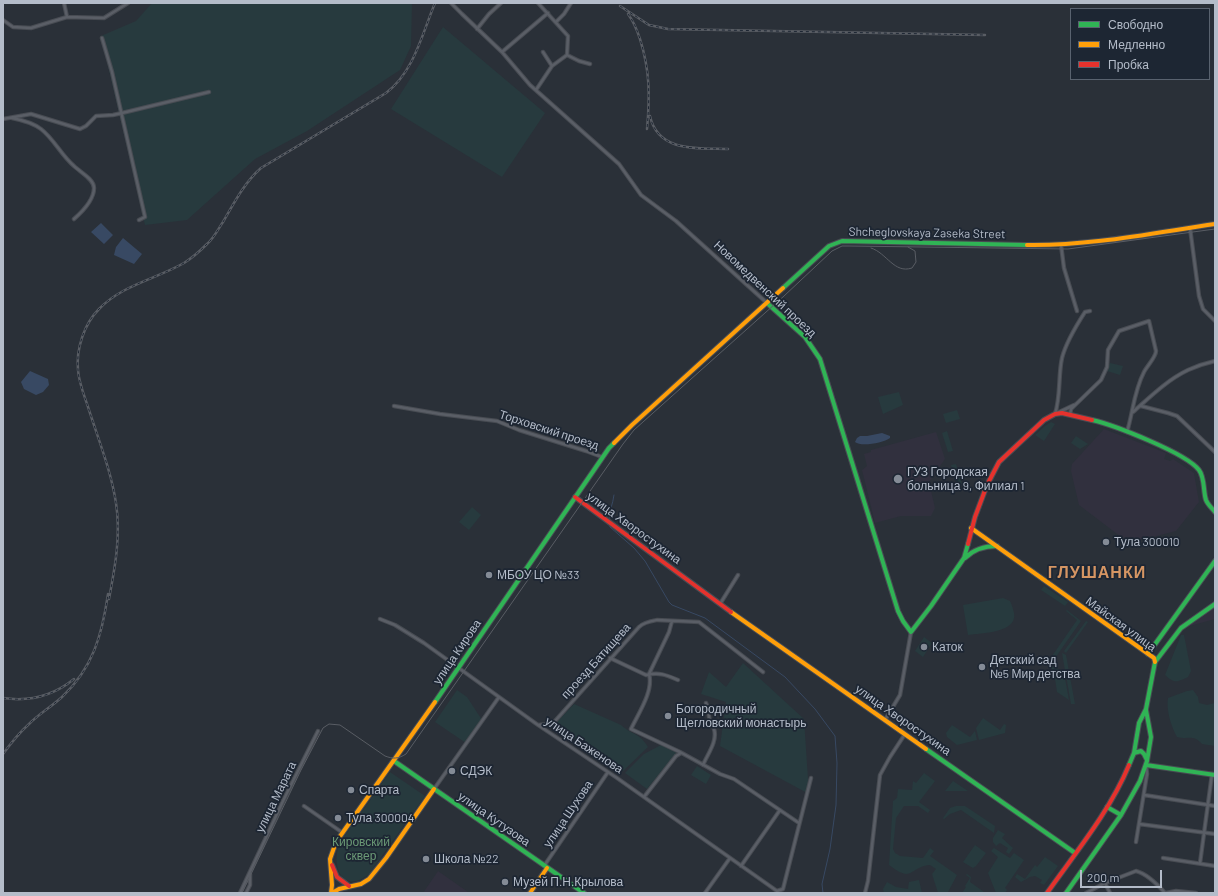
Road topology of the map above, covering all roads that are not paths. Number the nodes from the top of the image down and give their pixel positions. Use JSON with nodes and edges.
{"nodes":[{"id":1,"x":64,"y":3,"type":"edge"},
{"id":2,"x":128,"y":3,"type":"edge"},
{"id":3,"x":451,"y":3,"type":"edge"},
{"id":4,"x":501,"y":3,"type":"edge"},
{"id":5,"x":538,"y":3,"type":"edge"},
{"id":6,"x":571,"y":3,"type":"edge"},
{"id":7,"x":548,"y":13,"type":"junction"},
{"id":8,"x":67,"y":17,"type":"junction"},
{"id":9,"x":3,"y":20,"type":"edge"},
{"id":10,"x":556,"y":22,"type":"junction"},
{"id":11,"x":477,"y":29,"type":"junction"},
{"id":12,"x":102,"y":38,"type":"dead end"},
{"id":13,"x":502,"y":52,"type":"junction"},
{"id":14,"x":543,"y":52,"type":"dead end"},
{"id":15,"x":567,"y":55,"type":"junction"},
{"id":16,"x":590,"y":64,"type":"dead end"},
{"id":17,"x":552,"y":66,"type":"junction"},
{"id":18,"x":536,"y":90,"type":"junction"},
{"id":19,"x":209,"y":92,"type":"dead end"},
{"id":20,"x":121,"y":114,"type":"junction"},
{"id":21,"x":10,"y":118,"type":"junction"},
{"id":22,"x":3,"y":119,"type":"edge"},
{"id":23,"x":74,"y":219,"type":"dead end"},
{"id":24,"x":139,"y":220,"type":"dead end"},
{"id":25,"x":1215,"y":224,"type":"edge"},
{"id":26,"x":1190,"y":228,"type":"junction"},
{"id":27,"x":1061,"y":245,"type":"junction"},
{"id":28,"x":767,"y":303,"type":"junction"},
{"id":29,"x":1077,"y":311,"type":"dead end"},
{"id":30,"x":1090,"y":311,"type":"dead end"},
{"id":31,"x":1215,"y":321,"type":"edge"},
{"id":32,"x":1215,"y":361,"type":"edge"},
{"id":33,"x":1076,"y":404,"type":"junction"},
{"id":34,"x":394,"y":406,"type":"dead end"},
{"id":35,"x":1141,"y":406,"type":"junction"},
{"id":36,"x":1133,"y":413,"type":"junction"},
{"id":37,"x":1056,"y":414,"type":"junction"},
{"id":38,"x":1070,"y":415,"type":"junction"},
{"id":39,"x":1128,"y":432,"type":"junction"},
{"id":40,"x":1215,"y":452,"type":"edge"},
{"id":41,"x":602,"y":457,"type":"junction"},
{"id":42,"x":575,"y":497,"type":"junction"},
{"id":43,"x":1215,"y":512,"type":"edge"},
{"id":44,"x":971,"y":528,"type":"junction"},
{"id":45,"x":997,"y":546,"type":"junction"},
{"id":46,"x":964,"y":558,"type":"junction"},
{"id":47,"x":1215,"y":561,"type":"edge"},
{"id":48,"x":738,"y":575,"type":"dead end"},
{"id":49,"x":720,"y":604,"type":"junction"},
{"id":50,"x":1215,"y":604,"type":"edge"},
{"id":51,"x":380,"y":619,"type":"dead end"},
{"id":52,"x":672,"y":621,"type":"junction"},
{"id":53,"x":911,"y":632,"type":"junction"},
{"id":54,"x":1148,"y":654,"type":"junction"},
{"id":55,"x":610,"y":658,"type":"junction"},
{"id":56,"x":1155,"y":662,"type":"junction"},
{"id":57,"x":458,"y":668,"type":"junction"},
{"id":58,"x":763,"y":672,"type":"dead end"},
{"id":59,"x":649,"y":674,"type":"junction"},
{"id":60,"x":678,"y":680,"type":"dead end"},
{"id":61,"x":499,"y":697,"type":"junction"},
{"id":62,"x":706,"y":703,"type":"dead end"},
{"id":63,"x":1146,"y":709,"type":"junction"},
{"id":64,"x":1142,"y":718,"type":"junction"},
{"id":65,"x":884,"y":720,"type":"junction"},
{"id":66,"x":1149,"y":722,"type":"junction"},
{"id":67,"x":538,"y":725,"type":"junction"},
{"id":68,"x":318,"y":731,"type":"dead end"},
{"id":69,"x":905,"y":734,"type":"junction"},
{"id":70,"x":681,"y":753,"type":"junction"},
{"id":71,"x":1134,"y":753,"type":"junction"},
{"id":72,"x":394,"y":761,"type":"junction"},
{"id":73,"x":1146,"y":763,"type":"junction"},
{"id":74,"x":703,"y":765,"type":"junction"},
{"id":75,"x":608,"y":772,"type":"junction"},
{"id":76,"x":1213,"y":775,"type":"edge"},
{"id":77,"x":811,"y":778,"type":"dead end"},
{"id":78,"x":434,"y":789,"type":"junction"},
{"id":79,"x":1144,"y":795,"type":"junction"},
{"id":80,"x":644,"y":797,"type":"junction"},
{"id":81,"x":1208,"y":804,"type":"junction"},
{"id":82,"x":304,"y":806,"type":"dead end"},
{"id":83,"x":1215,"y":806,"type":"edge"},
{"id":84,"x":1107,"y":807,"type":"junction"},
{"id":85,"x":780,"y":810,"type":"junction"},
{"id":86,"x":1121,"y":815,"type":"junction"},
{"id":87,"x":799,"y":823,"type":"junction"},
{"id":88,"x":1140,"y":824,"type":"junction"},
{"id":89,"x":1203,"y":832,"type":"junction"},
{"id":90,"x":343,"y":833,"type":"junction"},
{"id":91,"x":1215,"y":834,"type":"edge"},
{"id":92,"x":1136,"y":842,"type":"dead end"},
{"id":93,"x":1075,"y":853,"type":"junction"},
{"id":94,"x":730,"y":858,"type":"junction"},
{"id":95,"x":1163,"y":858,"type":"dead end"},
{"id":96,"x":330,"y":859,"type":"junction"},
{"id":97,"x":1200,"y":863,"type":"junction"},
{"id":98,"x":741,"y":866,"type":"junction"},
{"id":99,"x":1215,"y":866,"type":"edge"},
{"id":100,"x":546,"y":867,"type":"junction"},
{"id":101,"x":250,"y":871,"type":"junction"},
{"id":102,"x":1105,"y":883,"type":"junction"},
{"id":103,"x":349,"y":886,"type":"junction"},
{"id":104,"x":240,"y":893,"type":"edge"},
{"id":105,"x":246,"y":893,"type":"edge"},
{"id":106,"x":332,"y":893,"type":"edge"},
{"id":107,"x":530,"y":893,"type":"edge"},
{"id":108,"x":584,"y":893,"type":"edge"},
{"id":109,"x":705,"y":893,"type":"edge"},
{"id":110,"x":865,"y":893,"type":"edge"},
{"id":111,"x":1047,"y":893,"type":"edge"},
{"id":112,"x":1066,"y":893,"type":"edge"},
{"id":113,"x":1086,"y":893,"type":"edge"},
{"id":114,"x":1110,"y":893,"type":"edge"},
{"id":115,"x":1165,"y":893,"type":"edge"},
{"id":116,"x":1196,"y":893,"type":"edge"}],
"edges":[{"from":1,"to":8,"type":"street"},
{"from":2,"to":8,"type":"street"},
{"from":3,"to":11,"type":"street"},
{"from":4,"to":11,"type":"street"},
{"from":5,"to":7,"type":"street"},
{"from":6,"to":10,"type":"street"},
{"from":7,"to":10,"type":"street"},
{"from":7,"to":13,"type":"street"},
{"from":8,"to":9,"type":"street"},
{"from":10,"to":15,"type":"street"},
{"from":11,"to":13,"type":"street","name":"Новомедвенский проезд"},
{"from":12,"to":20,"type":"street"},
{"from":13,"to":18,"type":"street","name":"Новомедвенский проезд"},
{"from":14,"to":17,"type":"street"},
{"from":15,"to":16,"type":"street"},
{"from":15,"to":17,"type":"street"},
{"from":17,"to":18,"type":"street"},
{"from":18,"to":28,"type":"street","name":"Новомедвенский проезд"},
{"from":19,"to":20,"type":"street"},
{"from":20,"to":21,"type":"street"},
{"from":20,"to":24,"type":"street"},
{"from":21,"to":22,"type":"street"},
{"from":21,"to":23,"type":"street"},
{"from":25,"to":26,"type":"street","name":"Shcheglovskaya Zaseka Street"},
{"from":26,"to":27,"type":"street","name":"Shcheglovskaya Zaseka Street"},
{"from":26,"to":31,"type":"street"},
{"from":27,"to":28,"type":"street","name":"Shcheglovskaya Zaseka Street"},
{"from":27,"to":29,"type":"street"},
{"from":28,"to":41,"type":"street","name":"Shcheglovskaya Zaseka Street"},
{"from":28,"to":53,"type":"street","name":"Новомедвенский проезд"},
{"from":30,"to":37,"type":"street"},
{"from":32,"to":35,"type":"street"},
{"from":33,"to":36,"type":"street"},
{"from":33,"to":37,"type":"street"},
{"from":33,"to":38,"type":"street"},
{"from":34,"to":41,"type":"street","name":"Торховский проезд"},
{"from":35,"to":36,"type":"street"},
{"from":35,"to":40,"type":"street"},
{"from":36,"to":39,"type":"street"},
{"from":37,"to":38,"type":"street"},
{"from":37,"to":44,"type":"street"},
{"from":38,"to":39,"type":"street"},
{"from":39,"to":43,"type":"street"},
{"from":41,"to":42,"type":"street","name":"улица Кирова"},
{"from":42,"to":49,"type":"street","name":"улица Хворостухина"},
{"from":42,"to":57,"type":"street","name":"улица Кирова"},
{"from":44,"to":45,"type":"street","name":"Майская улица"},
{"from":44,"to":46,"type":"street"},
{"from":45,"to":46,"type":"street"},
{"from":45,"to":54,"type":"street","name":"Майская улица"},
{"from":46,"to":53,"type":"street"},
{"from":47,"to":54,"type":"street"},
{"from":48,"to":49,"type":"street"},
{"from":49,"to":65,"type":"street","name":"улица Хворостухина"},
{"from":50,"to":56,"type":"street"},
{"from":51,"to":57,"type":"street","name":"улица Баженова"},
{"from":52,"to":55,"type":"street","name":"проезд Батищева"},
{"from":52,"to":58,"type":"street","name":"проезд Батищева"},
{"from":52,"to":59,"type":"street"},
{"from":53,"to":65,"type":"street"},
{"from":54,"to":56,"type":"street","name":"Майская улица"},
{"from":55,"to":59,"type":"street"},
{"from":55,"to":67,"type":"street","name":"проезд Батищева"},
{"from":56,"to":63,"type":"street"},
{"from":57,"to":61,"type":"street","name":"улица Баженова"},
{"from":57,"to":72,"type":"street","name":"улица Кирова"},
{"from":59,"to":60,"type":"street"},
{"from":59,"to":70,"type":"street"},
{"from":61,"to":67,"type":"street","name":"улица Баженова"},
{"from":61,"to":78,"type":"street","name":"улица Кирова"},
{"from":62,"to":74,"type":"street"},
{"from":63,"to":64,"type":"street"},
{"from":63,"to":66,"type":"street"},
{"from":64,"to":66,"type":"street"},
{"from":64,"to":71,"type":"street"},
{"from":65,"to":69,"type":"street","name":"улица Хворостухина"},
{"from":66,"to":73,"type":"street"},
{"from":67,"to":75,"type":"street","name":"улица Баженова"},
{"from":68,"to":101,"type":"street","name":"улица Марата"},
{"from":69,"to":93,"type":"street","name":"улица Хворостухина"},
{"from":69,"to":110,"type":"street"},
{"from":70,"to":74,"type":"street"},
{"from":70,"to":80,"type":"street"},
{"from":71,"to":73,"type":"street"},
{"from":71,"to":84,"type":"street"},
{"from":72,"to":78,"type":"street","name":"улица Кутузова"},
{"from":72,"to":90,"type":"street","name":"улица Кирова"},
{"from":73,"to":76,"type":"street"},
{"from":73,"to":79,"type":"street"},
{"from":73,"to":86,"type":"street"},
{"from":74,"to":85,"type":"street"},
{"from":75,"to":80,"type":"street","name":"улица Баженова"},
{"from":75,"to":100,"type":"street","name":"улица Шухова"},
{"from":76,"to":81,"type":"street"},
{"from":77,"to":87,"type":"street"},
{"from":78,"to":100,"type":"street","name":"улица Кутузова"},
{"from":78,"to":103,"type":"street","name":"улица Кирова"},
{"from":79,"to":81,"type":"street"},
{"from":79,"to":88,"type":"street"},
{"from":80,"to":94,"type":"street","name":"улица Баженова"},
{"from":81,"to":83,"type":"street"},
{"from":81,"to":89,"type":"street"},
{"from":82,"to":90,"type":"street"},
{"from":84,"to":86,"type":"street"},
{"from":84,"to":93,"type":"street"},
{"from":85,"to":87,"type":"street"},
{"from":85,"to":98,"type":"street"},
{"from":86,"to":112,"type":"street"},
{"from":87,"to":98,"type":"street","name":"улица Баженова"},
{"from":88,"to":89,"type":"street"},
{"from":88,"to":92,"type":"street"},
{"from":89,"to":91,"type":"street"},
{"from":89,"to":97,"type":"street"},
{"from":90,"to":96,"type":"street","name":"улица Кирова"},
{"from":93,"to":111,"type":"street"},
{"from":94,"to":98,"type":"street","name":"улица Баженова"},
{"from":94,"to":109,"type":"street"},
{"from":95,"to":97,"type":"street"},
{"from":96,"to":103,"type":"street"},
{"from":96,"to":106,"type":"street","name":"улица Кирова"},
{"from":97,"to":99,"type":"street"},
{"from":100,"to":107,"type":"street","name":"улица Шухова"},
{"from":100,"to":108,"type":"street","name":"улица Кутузова"},
{"from":101,"to":104,"type":"street","name":"улица Марата"},
{"from":101,"to":105,"type":"street","name":"улица Марата"},
{"from":102,"to":113,"type":"street"},
{"from":102,"to":114,"type":"street"},
{"from":102,"to":115,"type":"street"},
{"from":103,"to":106,"type":"street","name":"улица Кирова"},
{"from":115,"to":116,"type":"street"}]}
